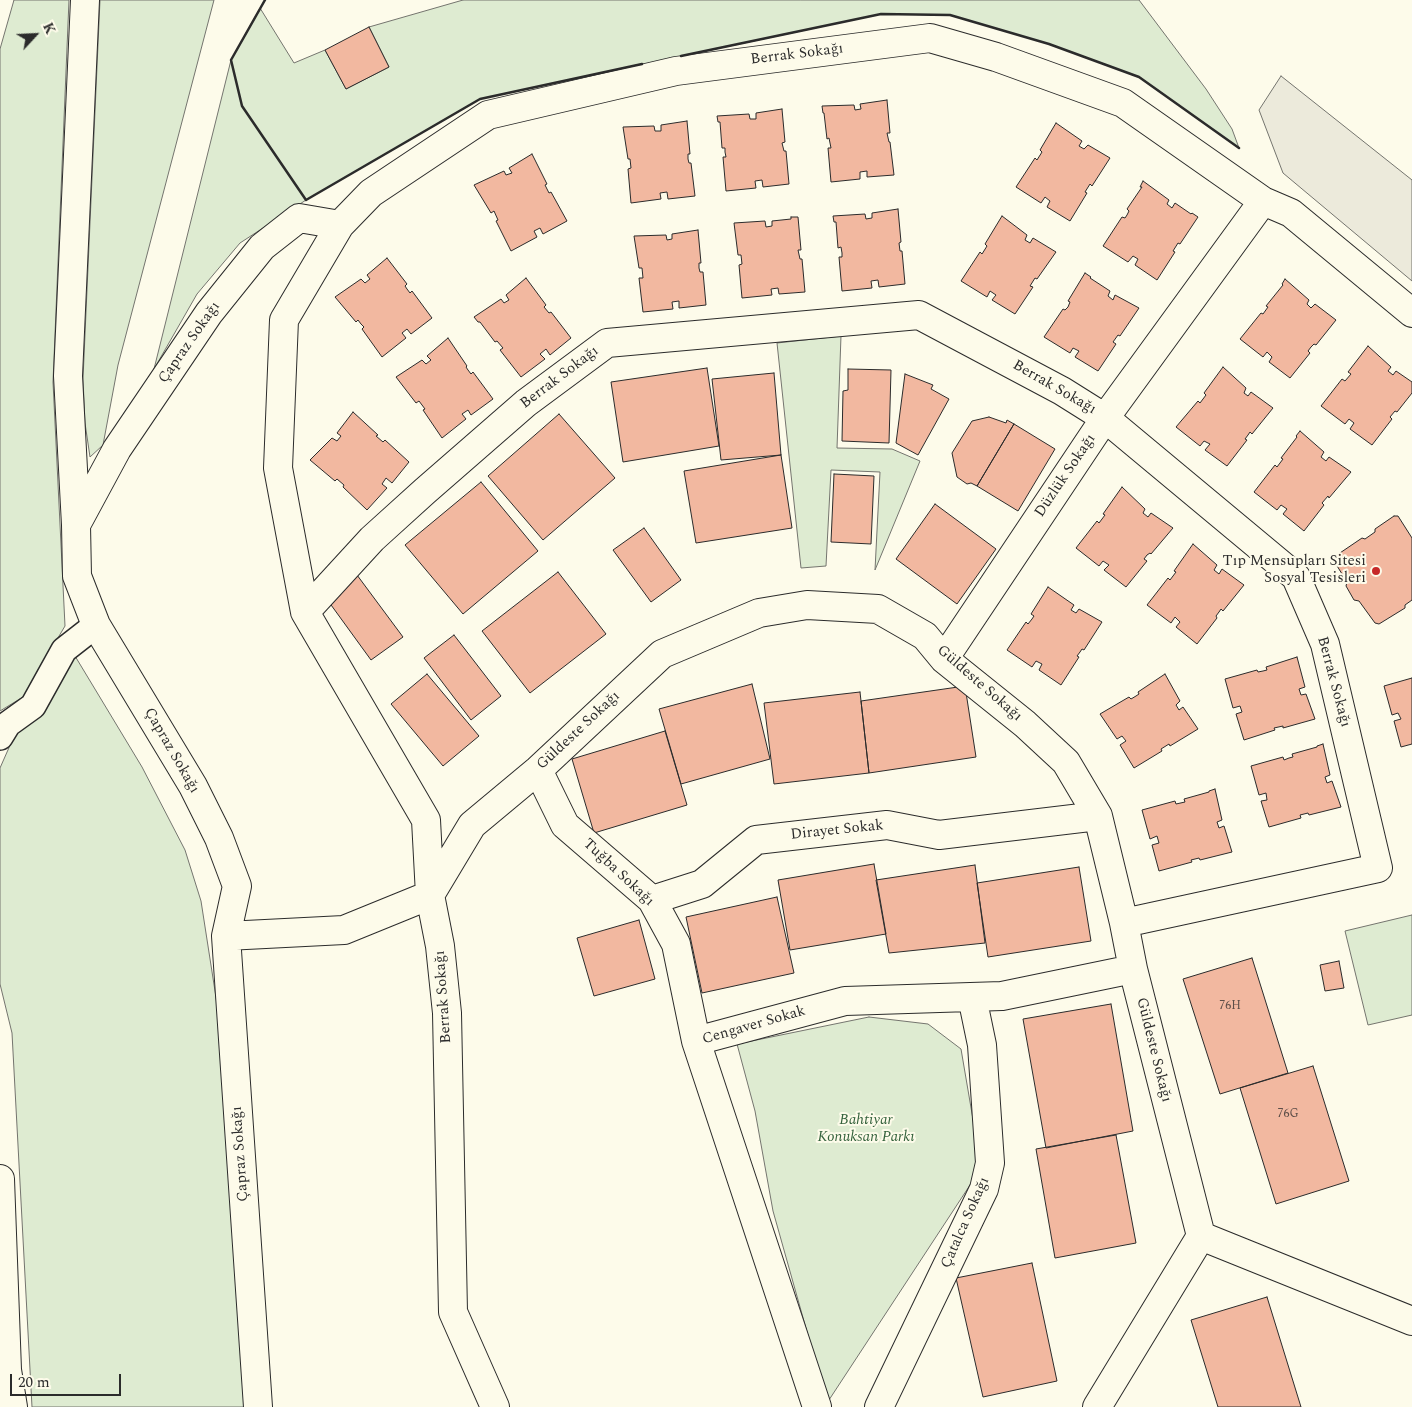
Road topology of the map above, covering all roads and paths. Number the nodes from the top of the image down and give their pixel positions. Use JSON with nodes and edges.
{"nodes":[{"id":1,"x":85,"y":0,"type":"edge"},
{"id":2,"x":1263,"y":201,"type":"junction"},
{"id":3,"x":340,"y":225,"type":"junction"},
{"id":4,"x":1412,"y":313,"type":"edge"},
{"id":5,"x":1105,"y":418,"type":"junction"},
{"id":6,"x":76,"y":525,"type":"junction"},
{"id":7,"x":305,"y":612,"type":"junction"},
{"id":8,"x":96,"y":625,"type":"junction"},
{"id":9,"x":944,"y":659,"type":"junction"},
{"id":10,"x":0,"y":737,"type":"edge"},
{"id":11,"x":538,"y":770,"type":"junction"},
{"id":12,"x":1098,"y":816,"type":"junction"},
{"id":13,"x":430,"y":895,"type":"junction"},
{"id":14,"x":652,"y":900,"type":"junction"},
{"id":15,"x":1124,"y":923,"type":"junction"},
{"id":16,"x":226,"y":936,"type":"junction"},
{"id":17,"x":1133,"y":969,"type":"junction"},
{"id":18,"x":972,"y":997,"type":"junction"},
{"id":19,"x":696,"y":1041,"type":"junction"},
{"id":20,"x":0,"y":1179,"type":"edge"},
{"id":21,"x":1201,"y":1236,"type":"junction"},
{"id":22,"x":1412,"y":1321,"type":"edge"},
{"id":23,"x":13,"y":1407,"type":"edge"},
{"id":24,"x":258,"y":1407,"type":"edge"},
{"id":25,"x":495,"y":1407,"type":"edge"},
{"id":26,"x":817,"y":1407,"type":"edge"},
{"id":27,"x":880,"y":1407,"type":"edge"},
{"id":28,"x":1097,"y":1407,"type":"edge"}],
"edges":[{"from":1,"to":6,"type":"street"},
{"from":2,"to":3,"type":"street","name":"Berrak Sokağı"},
{"from":2,"to":4,"type":"street","name":"Berrak Sokağı"},
{"from":2,"to":5,"type":"street","name":"Düzlük Sokağı"},
{"from":3,"to":6,"type":"street","name":"Çapraz Sokağı"},
{"from":3,"to":7,"type":"street","name":"Berrak Sokağı"},
{"from":5,"to":7,"type":"street","name":"Berrak Sokağı"},
{"from":5,"to":9,"type":"street","name":"Düzlük Sokağı"},
{"from":5,"to":15,"type":"street","name":"Berrak Sokağı"},
{"from":6,"to":8,"type":"street","name":"Çapraz Sokağı"},
{"from":7,"to":13,"type":"street","name":"Berrak Sokağı"},
{"from":8,"to":10,"type":"street"},
{"from":8,"to":16,"type":"street","name":"Çapraz Sokağı"},
{"from":9,"to":11,"type":"street","name":"Güldeste Sokağı"},
{"from":9,"to":12,"type":"street","name":"Güldeste Sokağı"},
{"from":11,"to":13,"type":"street","name":"Güldeste Sokağı"},
{"from":11,"to":14,"type":"street","name":"Tuğba Sokağı"},
{"from":12,"to":14,"type":"street","name":"Dirayet Sokak"},
{"from":12,"to":15,"type":"street","name":"Güldeste Sokağı"},
{"from":13,"to":16,"type":"street"},
{"from":13,"to":25,"type":"street","name":"Berrak Sokağı"},
{"from":14,"to":19,"type":"street","name":"Tuğba Sokağı"},
{"from":15,"to":17,"type":"street","name":"Güldeste Sokağı"},
{"from":16,"to":24,"type":"street","name":"Çapraz Sokağı"},
{"from":17,"to":18,"type":"street","name":"Cengaver Sokak"},
{"from":17,"to":21,"type":"street","name":"Güldeste Sokağı"},
{"from":18,"to":19,"type":"street","name":"Cengaver Sokak"},
{"from":18,"to":27,"type":"street","name":"Çatalca Sokağı"},
{"from":19,"to":26,"type":"street","name":"Cengaver Sokak"},
{"from":20,"to":23,"type":"street"},
{"from":21,"to":22,"type":"street"},
{"from":21,"to":28,"type":"street"}]}
